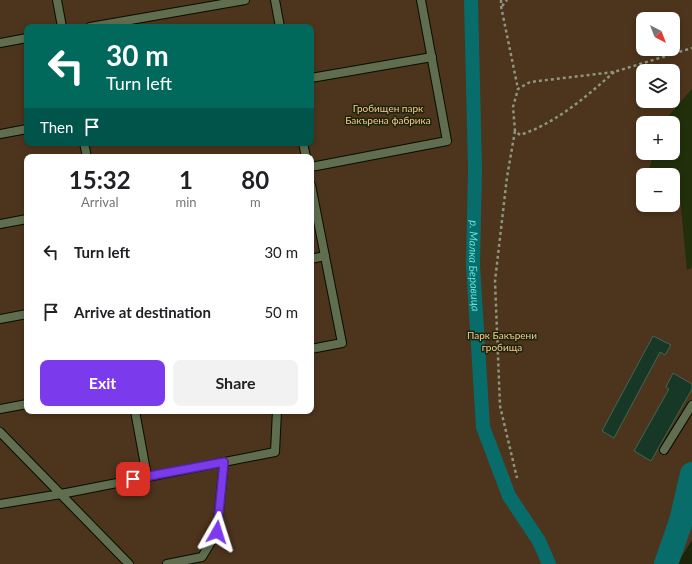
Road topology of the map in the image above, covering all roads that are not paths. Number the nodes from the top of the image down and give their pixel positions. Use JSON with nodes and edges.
{"nodes":[{"id":1,"x":57,"y":0,"type":"edge"},
{"id":2,"x":245,"y":0,"type":"edge"},
{"id":3,"x":275,"y":0,"type":"edge"},
{"id":4,"x":421,"y":0,"type":"edge"},
{"id":5,"x":61,"y":24,"type":"edge"},
{"id":6,"x":107,"y":24,"type":"edge"},
{"id":7,"x":279,"y":24,"type":"edge"},
{"id":8,"x":24,"y":39,"type":"edge"},
{"id":9,"x":0,"y":43,"type":"edge"},
{"id":10,"x":432,"y":57,"type":"junction"},
{"id":11,"x":314,"y":77,"type":"edge"},
{"id":12,"x":24,"y":130,"type":"edge"},
{"id":13,"x":0,"y":134,"type":"edge"},
{"id":14,"x":314,"y":166,"type":"edge"},
{"id":15,"x":314,"y":200,"type":"edge"},
{"id":16,"x":24,"y":220,"type":"edge"},
{"id":17,"x":0,"y":224,"type":"edge"},
{"id":18,"x":325,"y":256,"type":"junction"},
{"id":19,"x":314,"y":258,"type":"edge"},
{"id":20,"x":24,"y":315,"type":"edge"},
{"id":21,"x":0,"y":319,"type":"edge"},
{"id":22,"x":314,"y":348,"type":"edge"},
{"id":23,"x":24,"y":405,"type":"edge"},
{"id":24,"x":692,"y":405,"type":"edge"},
{"id":25,"x":0,"y":409,"type":"edge"},
{"id":26,"x":136,"y":414,"type":"edge"},
{"id":27,"x":277,"y":414,"type":"edge"},
{"id":28,"x":0,"y":432,"type":"edge"},
{"id":29,"x":664,"y":450,"type":"dead end"},
{"id":30,"x":224,"y":462,"type":"junction"},
{"id":31,"x":147,"y":476,"type":"junction"},
{"id":32,"x":61,"y":494,"type":"junction"},
{"id":33,"x":0,"y":504,"type":"edge"},
{"id":34,"x":130,"y":564,"type":"edge"},
{"id":35,"x":167,"y":564,"type":"edge"}],
"edges":[{"from":1,"to":5,"type":"lane"},
{"from":2,"to":6,"type":"lane"},
{"from":3,"to":7,"type":"lane"},
{"from":4,"to":10,"type":"lane"},
{"from":8,"to":9,"type":"lane"},
{"from":10,"to":11,"type":"lane"},
{"from":10,"to":14,"type":"lane"},
{"from":12,"to":13,"type":"lane"},
{"from":15,"to":18,"type":"lane"},
{"from":16,"to":17,"type":"lane"},
{"from":18,"to":19,"type":"lane"},
{"from":18,"to":22,"type":"lane"},
{"from":20,"to":21,"type":"lane"},
{"from":23,"to":25,"type":"lane"},
{"from":24,"to":29,"type":"lane"},
{"from":26,"to":31,"type":"lane"},
{"from":27,"to":30,"type":"lane"},
{"from":28,"to":32,"type":"lane"},
{"from":30,"to":31,"type":"lane"},
{"from":30,"to":35,"type":"lane"},
{"from":31,"to":32,"type":"lane"},
{"from":32,"to":33,"type":"lane"},
{"from":32,"to":34,"type":"lane"}]}
